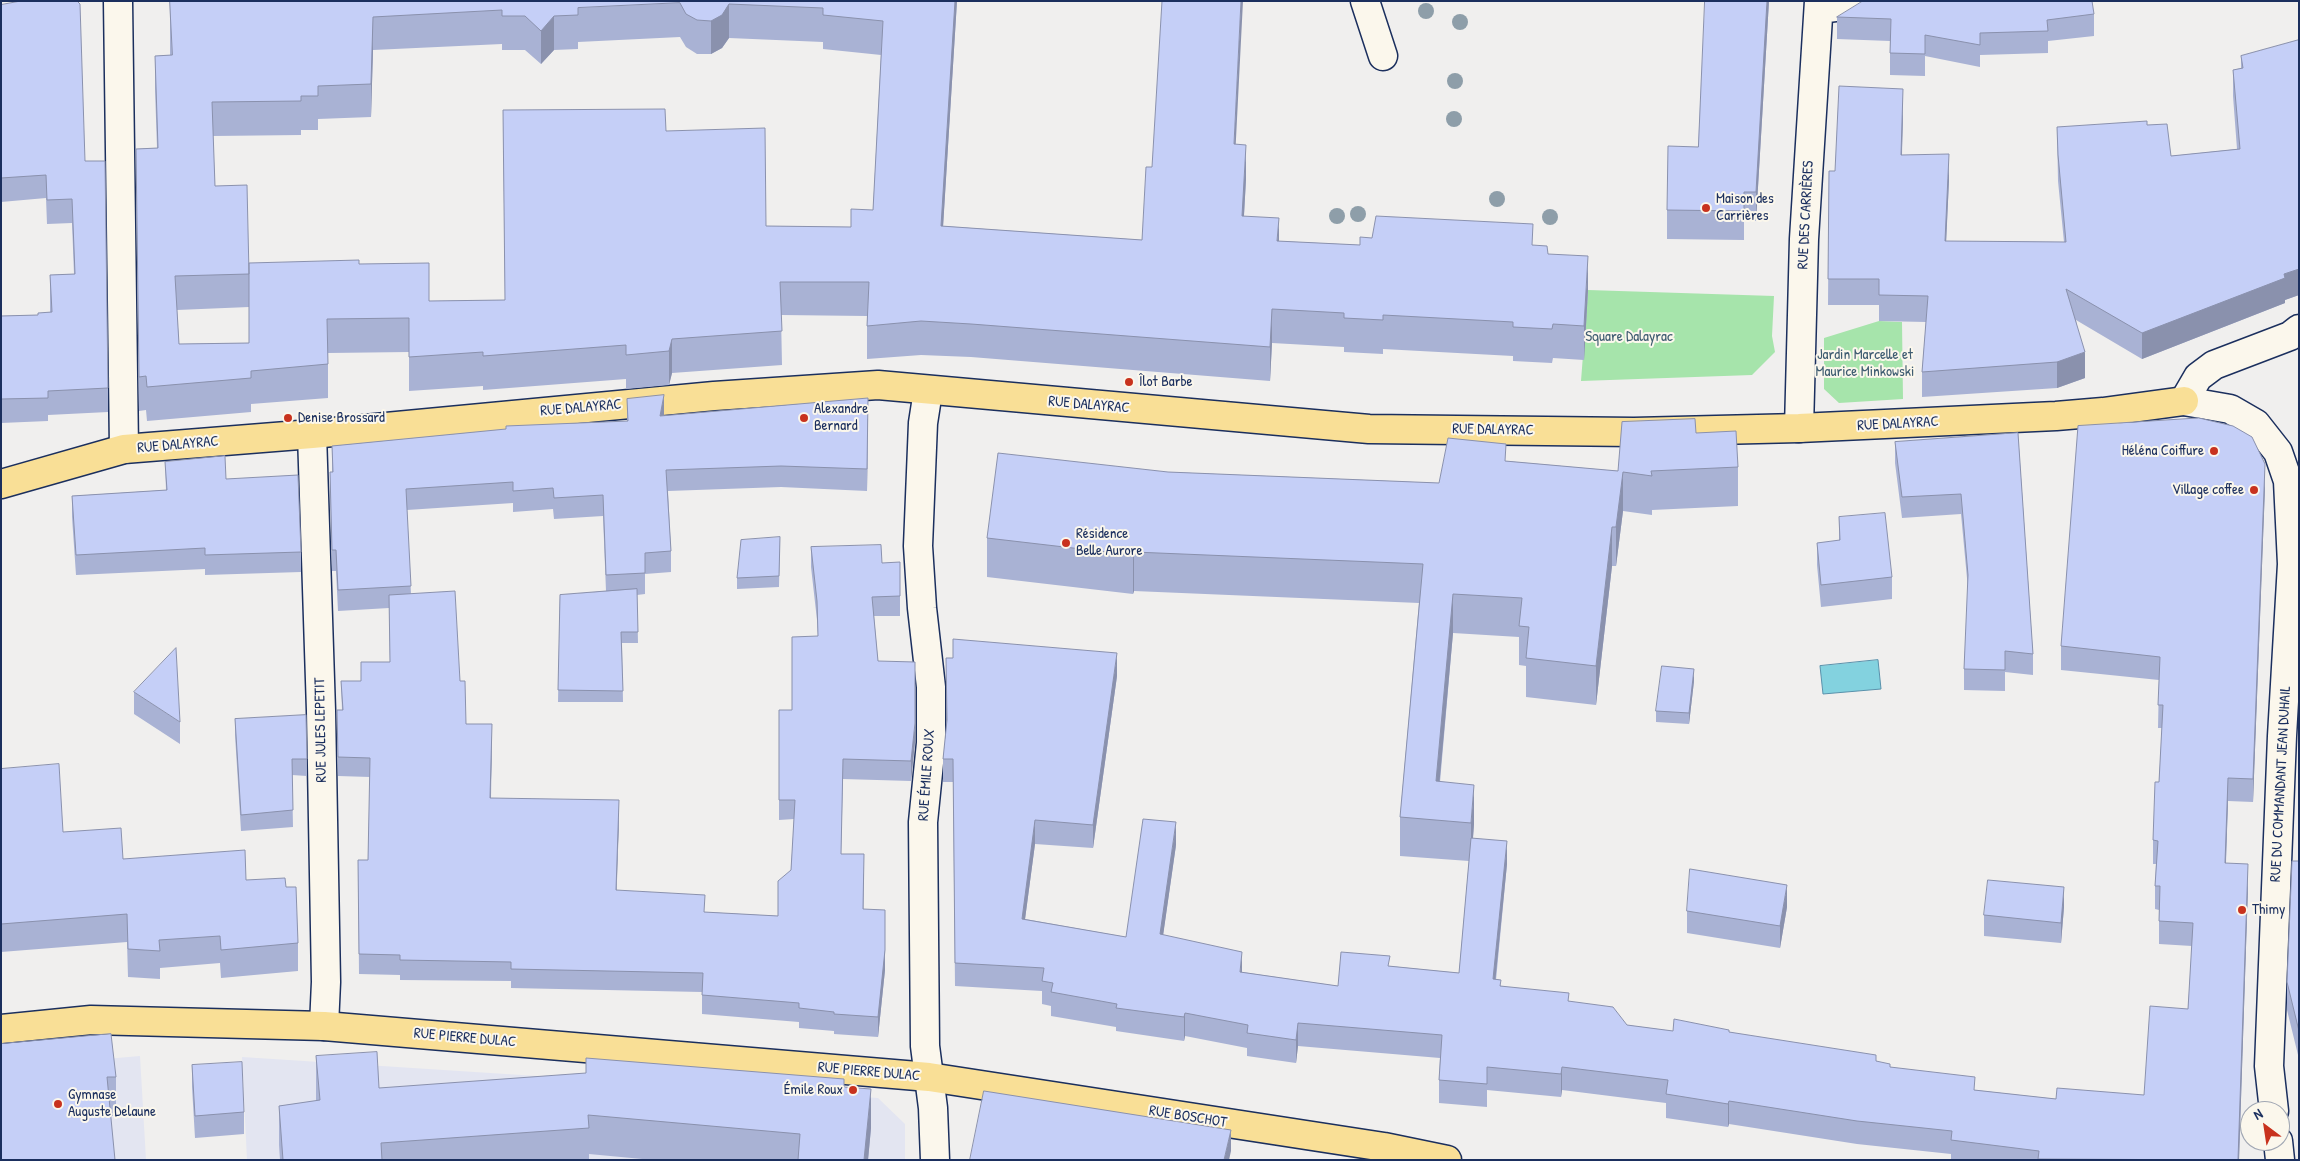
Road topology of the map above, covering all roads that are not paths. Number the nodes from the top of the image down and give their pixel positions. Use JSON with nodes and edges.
{"nodes":[{"id":1,"x":118,"y":1,"type":"edge"},
{"id":2,"x":1365,"y":1,"type":"edge"},
{"id":3,"x":1857,"y":1,"type":"edge"},
{"id":4,"x":1819,"y":5,"type":"edge"},
{"id":5,"x":1383,"y":56,"type":"dead end"},
{"id":6,"x":2299,"y":329,"type":"edge"},
{"id":7,"x":928,"y":390,"type":"junction"},
{"id":8,"x":2184,"y":401,"type":"junction"},
{"id":9,"x":1799,"y":428,"type":"junction"},
{"id":10,"x":312,"y":434,"type":"junction"},
{"id":11,"x":124,"y":449,"type":"junction"},
{"id":12,"x":1,"y":484,"type":"edge"},
{"id":13,"x":2295,"y":564,"type":"edge"},
{"id":14,"x":2290,"y":736,"type":"edge"},
{"id":15,"x":324,"y":1026,"type":"junction"},
{"id":16,"x":1,"y":1029,"type":"edge"},
{"id":17,"x":929,"y":1077,"type":"junction"},
{"id":18,"x":2273,"y":1101,"type":"edge"},
{"id":19,"x":936,"y":1160,"type":"edge"},
{"id":20,"x":1447,"y":1160,"type":"edge"}],
"edges":[{"from":1,"to":11,"type":"street"},
{"from":2,"to":5,"type":"street"},
{"from":3,"to":4,"type":"street"},
{"from":4,"to":9,"type":"street","name":"RUE DES CARRIÈRES"},
{"from":6,"to":8,"type":"street"},
{"from":7,"to":9,"type":"main road","name":"RUE DALAYRAC"},
{"from":7,"to":10,"type":"main road","name":"RUE DALAYRAC"},
{"from":7,"to":17,"type":"street","name":"RUE ÉMILE ROUX"},
{"from":8,"to":9,"type":"main road","name":"RUE DALAYRAC"},
{"from":8,"to":13,"type":"street","name":"RUE DU COMMANDANT JEAN DUHAIL"},
{"from":10,"to":11,"type":"main road","name":"RUE DALAYRAC"},
{"from":10,"to":15,"type":"street","name":"RUE JULES LEPETIT"},
{"from":11,"to":12,"type":"main road","name":"RUE DALAYRAC"},
{"from":13,"to":14,"type":"street","name":"RUE DU COMMANDANT JEAN DUHAIL"},
{"from":14,"to":18,"type":"street","name":"RUE DU COMMANDANT JEAN DUHAIL"},
{"from":15,"to":16,"type":"main road","name":"RUE PIERRE DULAC"},
{"from":15,"to":17,"type":"main road","name":"RUE PIERRE DULAC"},
{"from":17,"to":19,"type":"street","name":"RUE ÉMILE ROUX"},
{"from":17,"to":20,"type":"main road","name":"RUE BOSCHOT"}]}
